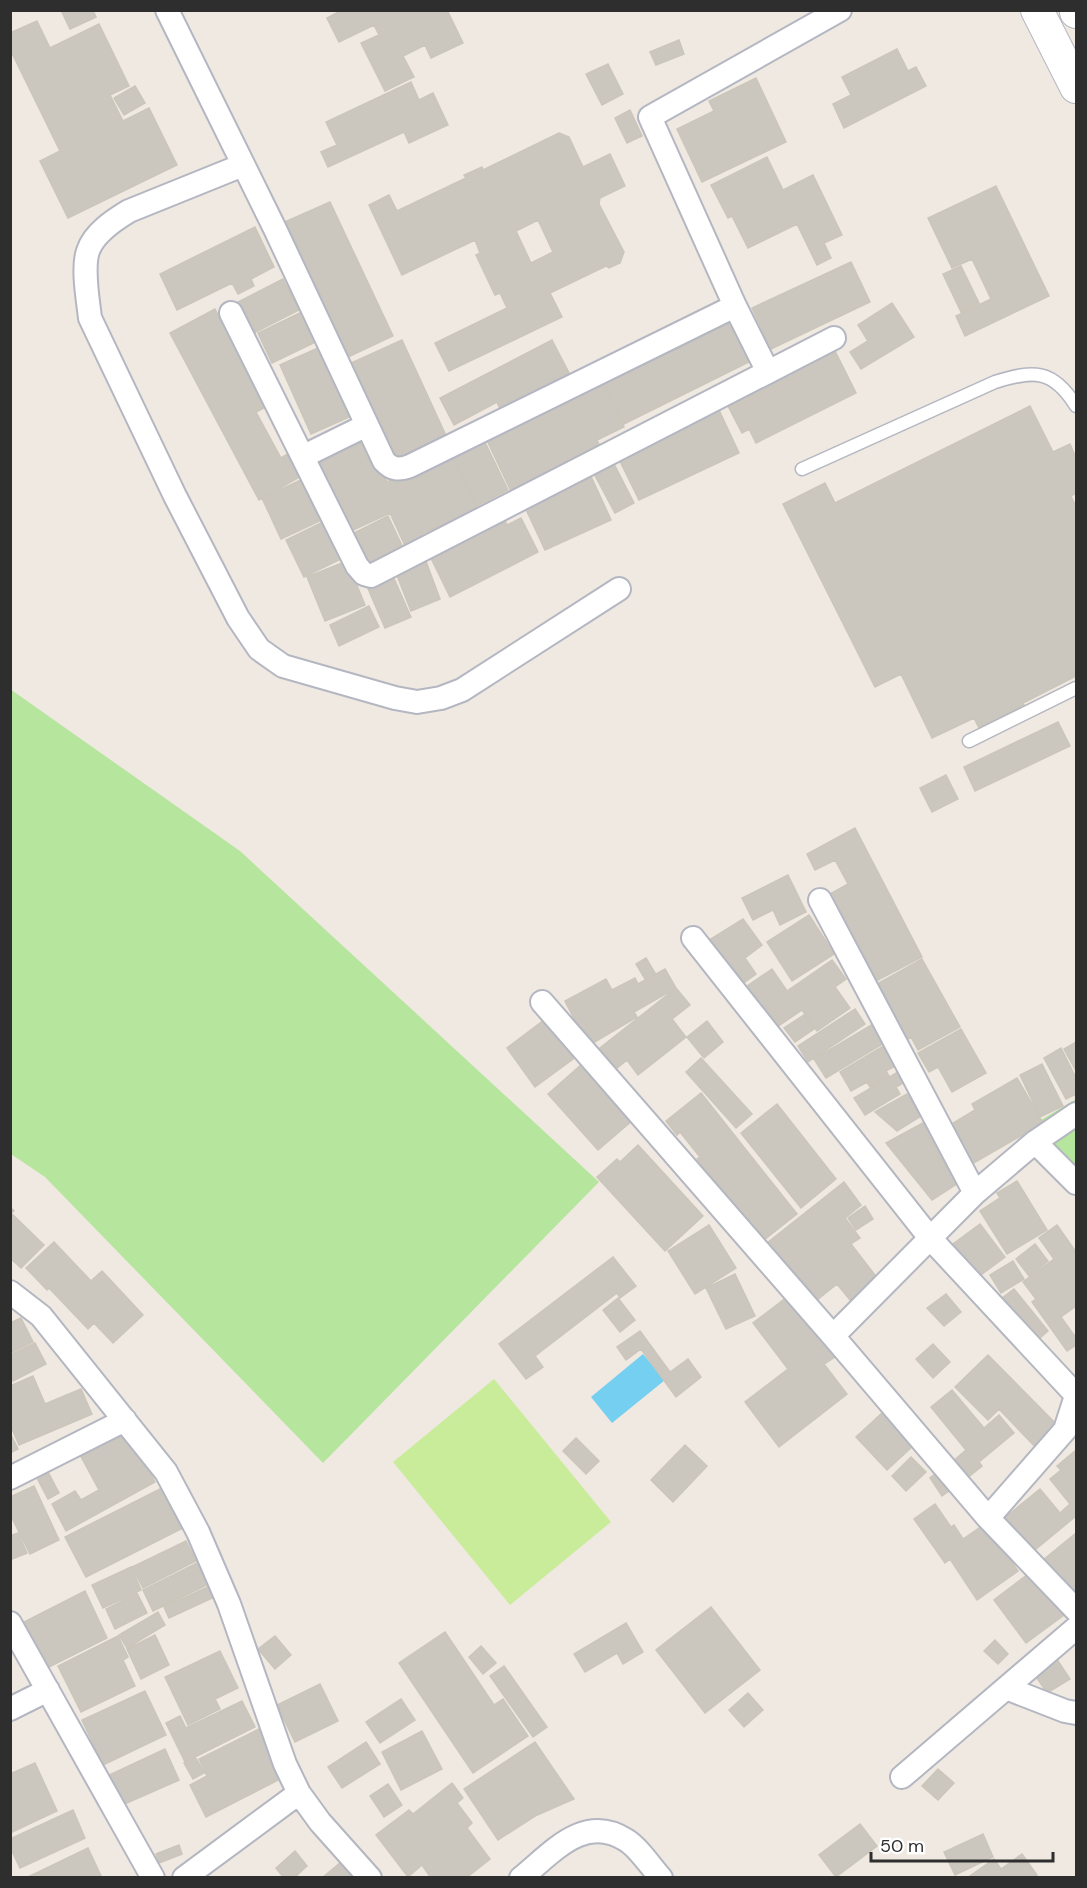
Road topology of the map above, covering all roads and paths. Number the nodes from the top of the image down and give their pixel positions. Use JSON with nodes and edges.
{"nodes":[{"id":1,"x":167,"y":10,"type":"edge"},
{"id":2,"x":840,"y":10,"type":"edge"},
{"id":3,"x":1037,"y":10,"type":"edge"},
{"id":4,"x":1077,"y":87,"type":"edge"},
{"id":5,"x":243,"y":165,"type":"junction"},
{"id":6,"x":735,"y":306,"type":"junction"},
{"id":7,"x":231,"y":313,"type":"dead end"},
{"id":8,"x":834,"y":338,"type":"dead end"},
{"id":9,"x":768,"y":372,"type":"junction"},
{"id":10,"x":1077,"y":406,"type":"edge"},
{"id":11,"x":367,"y":425,"type":"junction"},
{"id":12,"x":304,"y":456,"type":"junction"},
{"id":13,"x":802,"y":469,"type":"dead end"},
{"id":14,"x":619,"y":590,"type":"dead end"},
{"id":15,"x":1077,"y":688,"type":"edge"},
{"id":16,"x":969,"y":741,"type":"dead end"},
{"id":17,"x":820,"y":900,"type":"dead end"},
{"id":18,"x":693,"y":938,"type":"dead end"},
{"id":19,"x":542,"y":1002,"type":"dead end"},
{"id":20,"x":1077,"y":1114,"type":"edge"},
{"id":21,"x":1035,"y":1142,"type":"junction"},
{"id":22,"x":1077,"y":1183,"type":"edge"},
{"id":23,"x":975,"y":1194,"type":"junction"},
{"id":24,"x":930,"y":1238,"type":"junction"},
{"id":25,"x":10,"y":1292,"type":"edge"},
{"id":26,"x":20,"y":1311,"type":"edge"},
{"id":27,"x":833,"y":1336,"type":"junction"},
{"id":28,"x":1077,"y":1395,"type":"edge"},
{"id":29,"x":125,"y":1420,"type":"junction"},
{"id":30,"x":10,"y":1478,"type":"edge"},
{"id":31,"x":988,"y":1518,"type":"junction"},
{"id":32,"x":1077,"y":1610,"type":"edge"},
{"id":33,"x":10,"y":1623,"type":"edge"},
{"id":34,"x":1077,"y":1628,"type":"edge"},
{"id":35,"x":1006,"y":1688,"type":"junction"},
{"id":36,"x":48,"y":1690,"type":"junction"},
{"id":37,"x":10,"y":1708,"type":"edge"},
{"id":38,"x":1077,"y":1713,"type":"edge"},
{"id":39,"x":902,"y":1777,"type":"dead end"},
{"id":40,"x":299,"y":1793,"type":"junction"},
{"id":41,"x":153,"y":1878,"type":"edge"},
{"id":42,"x":184,"y":1878,"type":"edge"},
{"id":43,"x":369,"y":1878,"type":"edge"},
{"id":44,"x":521,"y":1878,"type":"edge"},
{"id":45,"x":661,"y":1878,"type":"edge"}],
"edges":[{"from":1,"to":5,"type":"street"},
{"from":2,"to":6,"type":"street"},
{"from":3,"to":4,"type":"main road"},
{"from":5,"to":11,"type":"street"},
{"from":5,"to":14,"type":"street"},
{"from":6,"to":9,"type":"street"},
{"from":6,"to":11,"type":"street"},
{"from":7,"to":12,"type":"street"},
{"from":8,"to":9,"type":"street"},
{"from":9,"to":12,"type":"street"},
{"from":10,"to":13,"type":"lane"},
{"from":11,"to":12,"type":"street"},
{"from":15,"to":16,"type":"lane"},
{"from":17,"to":23,"type":"street"},
{"from":18,"to":24,"type":"street"},
{"from":19,"to":27,"type":"street"},
{"from":20,"to":21,"type":"street"},
{"from":21,"to":22,"type":"street"},
{"from":21,"to":23,"type":"street"},
{"from":23,"to":24,"type":"street"},
{"from":24,"to":27,"type":"street"},
{"from":24,"to":28,"type":"street"},
{"from":25,"to":26,"type":"street"},
{"from":26,"to":29,"type":"street"},
{"from":27,"to":31,"type":"street"},
{"from":28,"to":31,"type":"street"},
{"from":29,"to":30,"type":"street"},
{"from":29,"to":40,"type":"street"},
{"from":31,"to":32,"type":"street"},
{"from":33,"to":36,"type":"street"},
{"from":34,"to":35,"type":"street"},
{"from":35,"to":38,"type":"street"},
{"from":35,"to":39,"type":"street"},
{"from":36,"to":37,"type":"street"},
{"from":36,"to":41,"type":"street"},
{"from":40,"to":42,"type":"street"},
{"from":40,"to":43,"type":"street"},
{"from":44,"to":45,"type":"street"}]}
